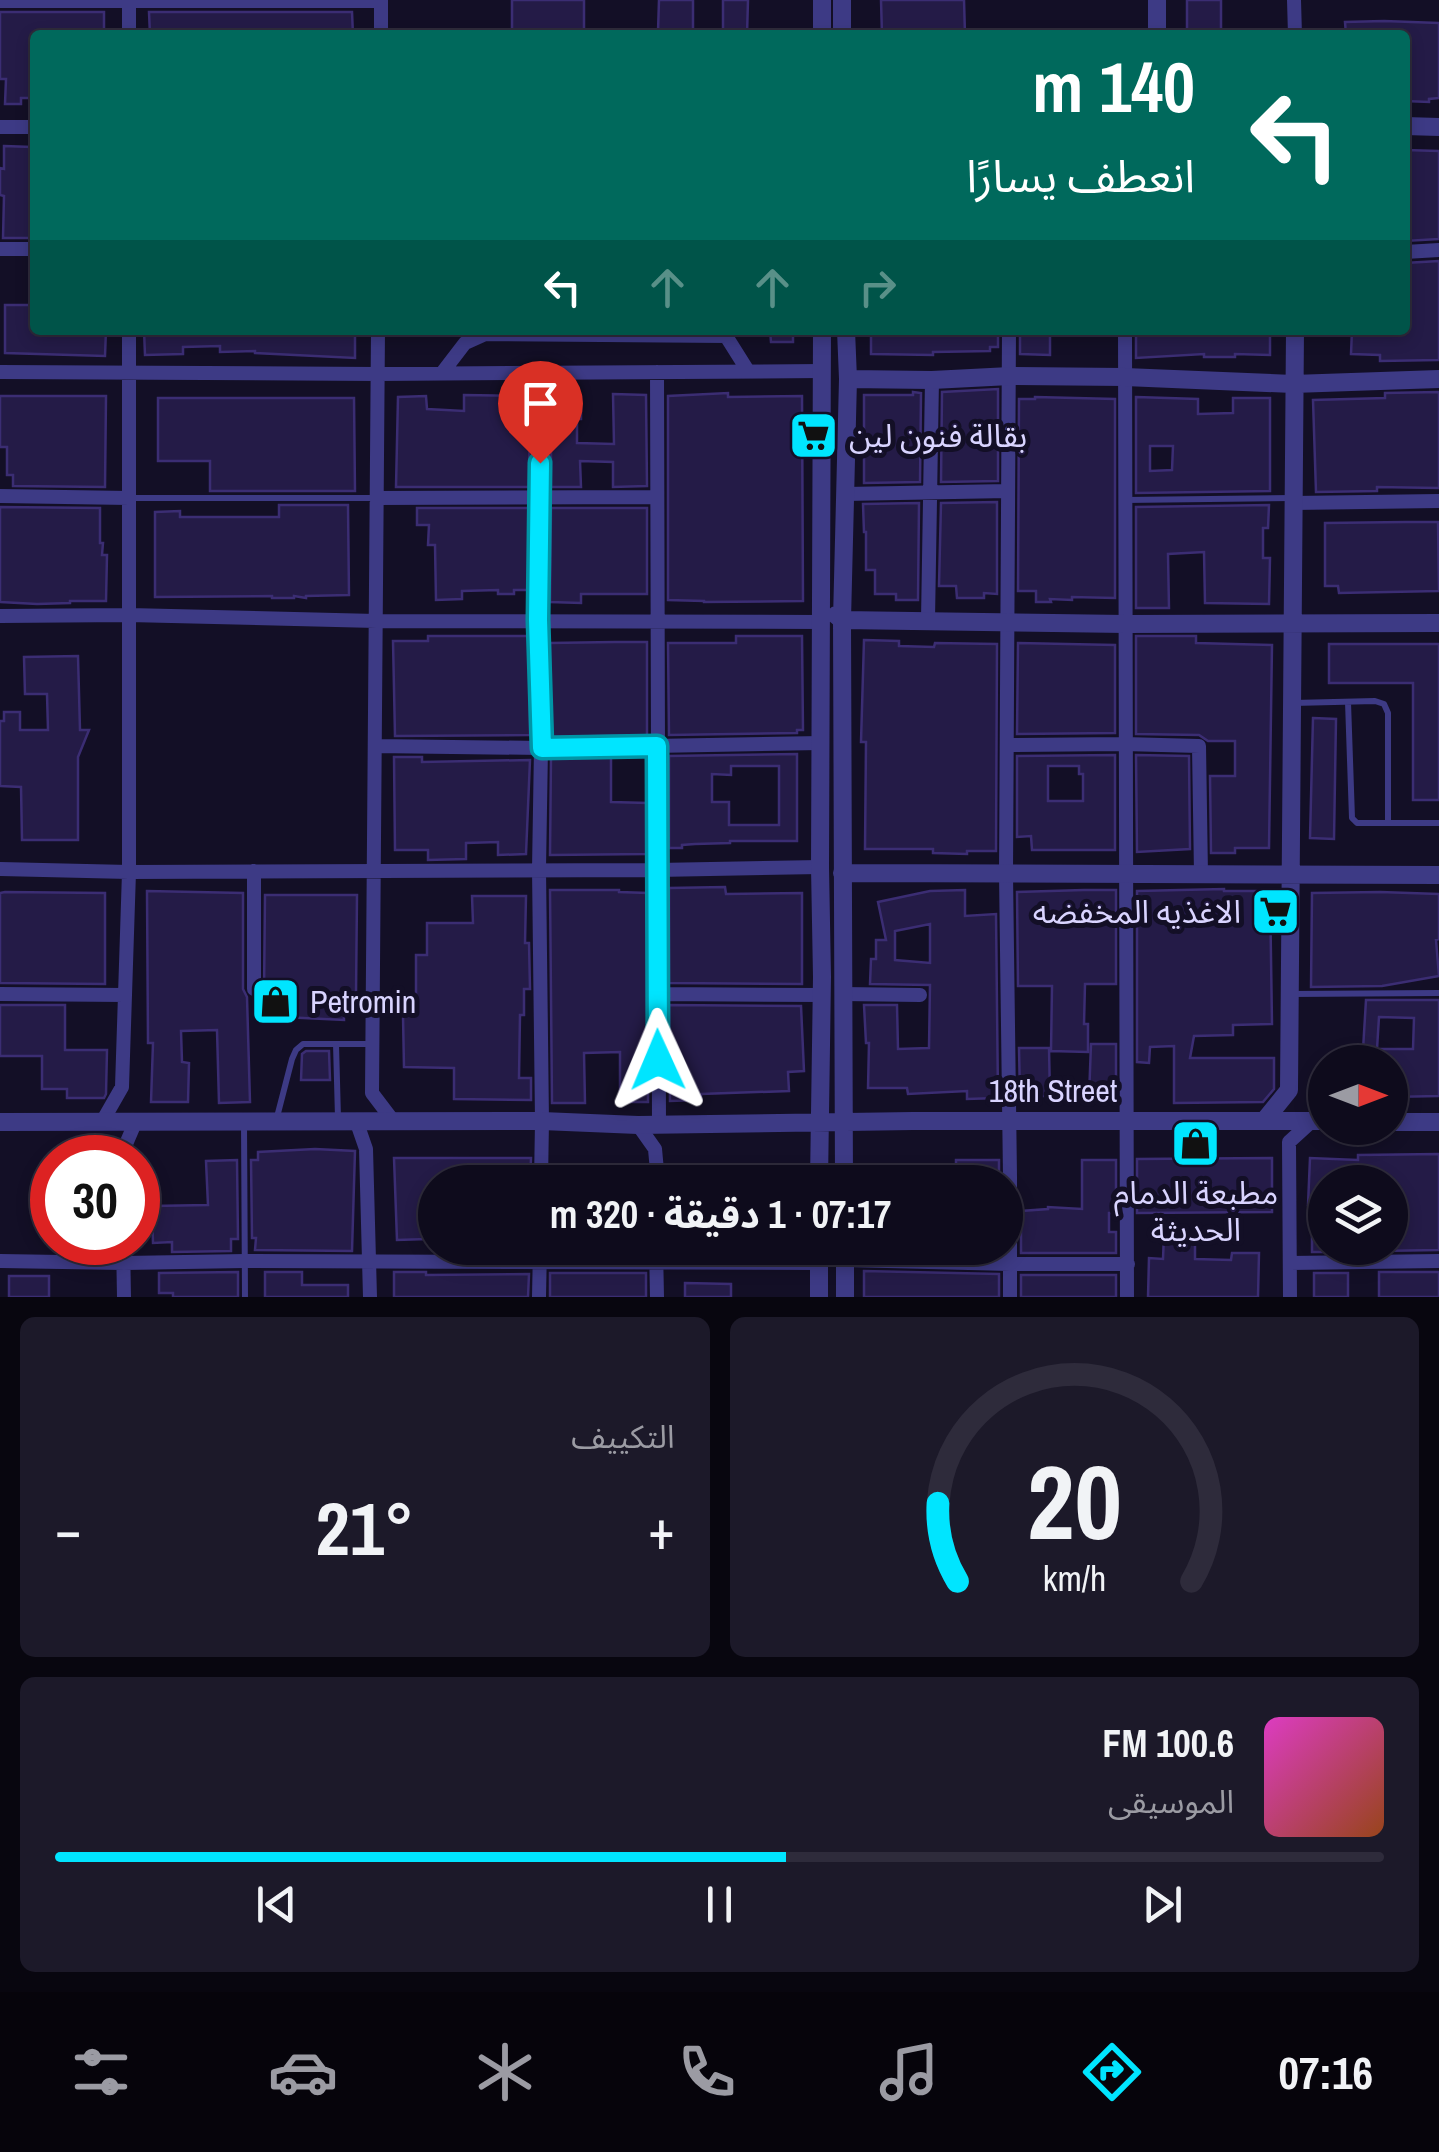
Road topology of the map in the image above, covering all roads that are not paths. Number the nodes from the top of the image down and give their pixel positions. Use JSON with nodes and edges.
{"nodes":[{"id":1,"x":381,"y":0,"type":"edge"},
{"id":2,"x":822,"y":0,"type":"edge"},
{"id":3,"x":842,"y":0,"type":"edge"},
{"id":4,"x":1158,"y":0,"type":"edge"},
{"id":5,"x":1294,"y":0,"type":"edge"},
{"id":6,"x":0,"y":1,"type":"edge"},
{"id":7,"x":129,"y":1,"type":"edge"},
{"id":8,"x":129,"y":30,"type":"edge"},
{"id":9,"x":381,"y":30,"type":"edge"},
{"id":10,"x":822,"y":30,"type":"edge"},
{"id":11,"x":842,"y":30,"type":"edge"},
{"id":12,"x":1157,"y":30,"type":"edge"},
{"id":13,"x":1295,"y":30,"type":"edge"},
{"id":14,"x":1410,"y":126,"type":"edge"},
{"id":15,"x":1439,"y":126,"type":"edge"},
{"id":16,"x":0,"y":127,"type":"edge"},
{"id":17,"x":30,"y":127,"type":"edge"},
{"id":18,"x":0,"y":248,"type":"edge"},
{"id":19,"x":30,"y":249,"type":"edge"},
{"id":20,"x":1439,"y":250,"type":"edge"},
{"id":21,"x":1410,"y":252,"type":"edge"},
{"id":22,"x":129,"y":335,"type":"edge"},
{"id":23,"x":378,"y":335,"type":"edge"},
{"id":24,"x":483,"y":335,"type":"edge"},
{"id":25,"x":606,"y":335,"type":"edge"},
{"id":26,"x":822,"y":335,"type":"edge"},
{"id":27,"x":846,"y":335,"type":"edge"},
{"id":28,"x":1010,"y":335,"type":"edge"},
{"id":29,"x":1125,"y":335,"type":"edge"},
{"id":30,"x":1295,"y":335,"type":"edge"},
{"id":31,"x":822,"y":370,"type":"junction"},
{"id":32,"x":748,"y":371,"type":"junction"},
{"id":33,"x":0,"y":372,"type":"edge"},
{"id":34,"x":657,"y":372,"type":"junction"},
{"id":35,"x":129,"y":373,"type":"junction"},
{"id":36,"x":541,"y":373,"type":"junction"},
{"id":37,"x":378,"y":374,"type":"junction"},
{"id":38,"x":442,"y":374,"type":"junction"},
{"id":39,"x":1010,"y":376,"type":"junction"},
{"id":40,"x":1125,"y":378,"type":"junction"},
{"id":41,"x":848,"y":379,"type":"junction"},
{"id":42,"x":1439,"y":379,"type":"edge"},
{"id":43,"x":932,"y":380,"type":"junction"},
{"id":44,"x":1293,"y":384,"type":"junction"},
{"id":45,"x":1008,"y":491,"type":"junction"},
{"id":46,"x":845,"y":494,"type":"junction"},
{"id":47,"x":930,"y":494,"type":"junction"},
{"id":48,"x":0,"y":496,"type":"edge"},
{"id":49,"x":658,"y":497,"type":"junction"},
{"id":50,"x":128,"y":498,"type":"junction"},
{"id":51,"x":376,"y":498,"type":"junction"},
{"id":52,"x":540,"y":498,"type":"junction"},
{"id":53,"x":1125,"y":500,"type":"junction"},
{"id":54,"x":1293,"y":500,"type":"junction"},
{"id":55,"x":1439,"y":501,"type":"edge"},
{"id":56,"x":821,"y":575,"type":"junction"},
{"id":57,"x":129,"y":615,"type":"junction"},
{"id":58,"x":0,"y":616,"type":"edge"},
{"id":59,"x":538,"y":620,"type":"junction"},
{"id":60,"x":842,"y":620,"type":"junction"},
{"id":61,"x":928,"y":620,"type":"junction"},
{"id":62,"x":376,"y":621,"type":"junction"},
{"id":63,"x":1006,"y":621,"type":"junction"},
{"id":64,"x":658,"y":622,"type":"junction"},
{"id":65,"x":821,"y":622,"type":"junction"},
{"id":66,"x":1293,"y":622,"type":"junction"},
{"id":67,"x":1126,"y":624,"type":"junction"},
{"id":68,"x":1439,"y":624,"type":"edge"},
{"id":69,"x":1348,"y":702,"type":"junction"},
{"id":70,"x":1292,"y":703,"type":"junction"},
{"id":71,"x":821,"y":743,"type":"junction"},
{"id":72,"x":1124,"y":744,"type":"junction"},
{"id":73,"x":1007,"y":745,"type":"junction"},
{"id":74,"x":375,"y":746,"type":"junction"},
{"id":75,"x":657,"y":746,"type":"junction"},
{"id":76,"x":542,"y":748,"type":"junction"},
{"id":77,"x":1388,"y":823,"type":"junction"},
{"id":78,"x":1439,"y":823,"type":"edge"},
{"id":79,"x":820,"y":867,"type":"junction"},
{"id":80,"x":0,"y":869,"type":"edge"},
{"id":81,"x":539,"y":869,"type":"junction"},
{"id":82,"x":374,"y":870,"type":"junction"},
{"id":83,"x":658,"y":870,"type":"junction"},
{"id":84,"x":254,"y":871,"type":"junction"},
{"id":85,"x":129,"y":872,"type":"junction"},
{"id":86,"x":842,"y":873,"type":"junction"},
{"id":87,"x":1006,"y":874,"type":"junction"},
{"id":88,"x":1126,"y":874,"type":"junction"},
{"id":89,"x":1201,"y":874,"type":"junction"},
{"id":90,"x":1289,"y":874,"type":"junction"},
{"id":91,"x":1439,"y":875,"type":"edge"},
{"id":92,"x":254,"y":989,"type":"dead end"},
{"id":93,"x":1439,"y":993,"type":"edge"},
{"id":94,"x":0,"y":994,"type":"edge"},
{"id":95,"x":657,"y":994,"type":"junction"},
{"id":96,"x":842,"y":994,"type":"junction"},
{"id":97,"x":1289,"y":994,"type":"junction"},
{"id":98,"x":125,"y":995,"type":"junction"},
{"id":99,"x":822,"y":995,"type":"junction"},
{"id":100,"x":920,"y":995,"type":"dead end"},
{"id":101,"x":336,"y":1044,"type":"junction"},
{"id":102,"x":372,"y":1044,"type":"junction"},
{"id":103,"x":1126,"y":1120,"type":"junction"},
{"id":104,"x":542,"y":1121,"type":"junction"},
{"id":105,"x":1009,"y":1121,"type":"junction"},
{"id":106,"x":1264,"y":1121,"type":"junction"},
{"id":107,"x":0,"y":1122,"type":"edge"},
{"id":108,"x":102,"y":1122,"type":"junction"},
{"id":109,"x":135,"y":1122,"type":"junction"},
{"id":110,"x":244,"y":1122,"type":"junction"},
{"id":111,"x":276,"y":1122,"type":"junction"},
{"id":112,"x":348,"y":1122,"type":"junction"},
{"id":113,"x":394,"y":1122,"type":"junction"},
{"id":114,"x":819,"y":1122,"type":"junction"},
{"id":115,"x":842,"y":1122,"type":"junction"},
{"id":116,"x":1308,"y":1122,"type":"edge"},
{"id":117,"x":1408,"y":1122,"type":"edge"},
{"id":118,"x":1439,"y":1122,"type":"edge"},
{"id":119,"x":638,"y":1125,"type":"junction"},
{"id":120,"x":658,"y":1125,"type":"junction"},
{"id":121,"x":1308,"y":1129,"type":"edge"},
{"id":122,"x":130,"y":1135,"type":"edge"},
{"id":123,"x":541,"y":1165,"type":"edge"},
{"id":124,"x":656,"y":1165,"type":"edge"},
{"id":125,"x":819,"y":1165,"type":"edge"},
{"id":126,"x":843,"y":1165,"type":"edge"},
{"id":127,"x":1009,"y":1165,"type":"edge"},
{"id":128,"x":418,"y":1259,"type":"edge"},
{"id":129,"x":245,"y":1261,"type":"junction"},
{"id":130,"x":370,"y":1261,"type":"junction"},
{"id":131,"x":1439,"y":1261,"type":"edge"},
{"id":132,"x":0,"y":1262,"type":"edge"},
{"id":133,"x":30,"y":1262,"type":"edge"},
{"id":134,"x":160,"y":1263,"type":"edge"},
{"id":135,"x":1290,"y":1263,"type":"junction"},
{"id":136,"x":1023,"y":1264,"type":"edge"},
{"id":137,"x":1128,"y":1264,"type":"junction"},
{"id":138,"x":124,"y":1265,"type":"edge"},
{"id":139,"x":539,"y":1265,"type":"edge"},
{"id":140,"x":656,"y":1265,"type":"edge"},
{"id":141,"x":819,"y":1265,"type":"edge"},
{"id":142,"x":845,"y":1265,"type":"edge"},
{"id":143,"x":1010,"y":1265,"type":"edge"},
{"id":144,"x":124,"y":1297,"type":"edge"},
{"id":145,"x":246,"y":1297,"type":"edge"},
{"id":146,"x":370,"y":1297,"type":"edge"},
{"id":147,"x":539,"y":1297,"type":"edge"},
{"id":148,"x":657,"y":1297,"type":"edge"},
{"id":149,"x":820,"y":1297,"type":"edge"},
{"id":150,"x":846,"y":1297,"type":"edge"},
{"id":151,"x":1010,"y":1297,"type":"edge"},
{"id":152,"x":1127,"y":1297,"type":"edge"},
{"id":153,"x":1290,"y":1297,"type":"edge"}],
"edges":[{"from":1,"to":7,"type":"street"},
{"from":1,"to":9,"type":"street"},
{"from":2,"to":10,"type":"street"},
{"from":3,"to":11,"type":"street"},
{"from":4,"to":12,"type":"street"},
{"from":5,"to":13,"type":"street"},
{"from":6,"to":7,"type":"street"},
{"from":7,"to":8,"type":"street"},
{"from":14,"to":15,"type":"street"},
{"from":16,"to":17,"type":"street"},
{"from":18,"to":19,"type":"street"},
{"from":20,"to":21,"type":"street"},
{"from":22,"to":35,"type":"street"},
{"from":23,"to":37,"type":"street"},
{"from":24,"to":38,"type":"street"},
{"from":25,"to":32,"type":"street"},
{"from":26,"to":31,"type":"street"},
{"from":27,"to":41,"type":"street"},
{"from":28,"to":39,"type":"street"},
{"from":29,"to":40,"type":"street"},
{"from":30,"to":44,"type":"street"},
{"from":31,"to":32,"type":"street"},
{"from":31,"to":56,"type":"street"},
{"from":32,"to":34,"type":"street"},
{"from":33,"to":35,"type":"street"},
{"from":34,"to":36,"type":"street"},
{"from":34,"to":49,"type":"street"},
{"from":35,"to":37,"type":"street"},
{"from":35,"to":50,"type":"street"},
{"from":36,"to":38,"type":"street"},
{"from":36,"to":52,"type":"street"},
{"from":37,"to":38,"type":"street"},
{"from":37,"to":51,"type":"street"},
{"from":39,"to":40,"type":"street"},
{"from":39,"to":43,"type":"street"},
{"from":39,"to":45,"type":"street"},
{"from":40,"to":44,"type":"street"},
{"from":40,"to":53,"type":"street"},
{"from":41,"to":43,"type":"street"},
{"from":41,"to":46,"type":"street"},
{"from":42,"to":44,"type":"street"},
{"from":43,"to":47,"type":"street"},
{"from":44,"to":54,"type":"street"},
{"from":45,"to":47,"type":"street"},
{"from":45,"to":63,"type":"street"},
{"from":46,"to":47,"type":"street"},
{"from":46,"to":60,"type":"street"},
{"from":47,"to":61,"type":"street"},
{"from":48,"to":50,"type":"street"},
{"from":49,"to":52,"type":"street"},
{"from":49,"to":64,"type":"street"},
{"from":50,"to":51,"type":"lane"},
{"from":50,"to":57,"type":"street"},
{"from":51,"to":52,"type":"street"},
{"from":51,"to":62,"type":"street"},
{"from":52,"to":59,"type":"street"},
{"from":53,"to":54,"type":"lane"},
{"from":53,"to":67,"type":"street"},
{"from":54,"to":55,"type":"street"},
{"from":54,"to":66,"type":"street"},
{"from":56,"to":60,"type":"street"},
{"from":56,"to":65,"type":"street"},
{"from":57,"to":58,"type":"street"},
{"from":57,"to":62,"type":"street"},
{"from":57,"to":85,"type":"street"},
{"from":59,"to":62,"type":"street"},
{"from":59,"to":64,"type":"street"},
{"from":59,"to":76,"type":"street"},
{"from":60,"to":61,"type":"street"},
{"from":60,"to":86,"type":"street"},
{"from":61,"to":63,"type":"street"},
{"from":62,"to":74,"type":"street"},
{"from":63,"to":67,"type":"street"},
{"from":63,"to":73,"type":"street"},
{"from":64,"to":65,"type":"street"},
{"from":64,"to":75,"type":"street"},
{"from":65,"to":71,"type":"street"},
{"from":66,"to":67,"type":"street"},
{"from":66,"to":68,"type":"street"},
{"from":66,"to":70,"type":"street"},
{"from":67,"to":72,"type":"street"},
{"from":69,"to":70,"type":"lane"},
{"from":69,"to":77,"type":"lane"},
{"from":69,"to":77,"type":"lane"},
{"from":70,"to":90,"type":"street"},
{"from":71,"to":75,"type":"street"},
{"from":71,"to":79,"type":"street"},
{"from":72,"to":73,"type":"street"},
{"from":72,"to":88,"type":"street"},
{"from":72,"to":89,"type":"street"},
{"from":73,"to":87,"type":"street"},
{"from":74,"to":76,"type":"street"},
{"from":74,"to":82,"type":"street"},
{"from":75,"to":76,"type":"street"},
{"from":75,"to":83,"type":"street"},
{"from":76,"to":81,"type":"street"},
{"from":77,"to":78,"type":"lane"},
{"from":79,"to":83,"type":"street"},
{"from":79,"to":99,"type":"street"},
{"from":80,"to":85,"type":"street"},
{"from":81,"to":82,"type":"street"},
{"from":81,"to":83,"type":"street"},
{"from":81,"to":104,"type":"street"},
{"from":82,"to":84,"type":"street"},
{"from":82,"to":102,"type":"street"},
{"from":83,"to":95,"type":"street"},
{"from":84,"to":85,"type":"street"},
{"from":84,"to":92,"type":"street"},
{"from":85,"to":98,"type":"street"},
{"from":86,"to":87,"type":"street"},
{"from":86,"to":96,"type":"street"},
{"from":87,"to":88,"type":"street"},
{"from":87,"to":105,"type":"street"},
{"from":88,"to":89,"type":"street"},
{"from":88,"to":103,"type":"street"},
{"from":89,"to":90,"type":"street"},
{"from":90,"to":91,"type":"street"},
{"from":90,"to":97,"type":"street"},
{"from":93,"to":97,"type":"lane"},
{"from":94,"to":98,"type":"street"},
{"from":95,"to":99,"type":"street"},
{"from":95,"to":120,"type":"street"},
{"from":96,"to":100,"type":"street"},
{"from":96,"to":115,"type":"street"},
{"from":97,"to":106,"type":"street"},
{"from":98,"to":108,"type":"street"},
{"from":99,"to":114,"type":"street"},
{"from":101,"to":102,"type":"lane"},
{"from":101,"to":111,"type":"lane"},
{"from":101,"to":112,"type":"lane"},
{"from":102,"to":113,"type":"street"},
{"from":103,"to":105,"type":"street","name":"18th Street"},
{"from":103,"to":106,"type":"street","name":"18th Street"},
{"from":103,"to":137,"type":"street"},
{"from":104,"to":113,"type":"street","name":"18th Street"},
{"from":104,"to":119,"type":"street","name":"18th Street"},
{"from":104,"to":123,"type":"street"},
{"from":105,"to":115,"type":"street","name":"18th Street"},
{"from":105,"to":127,"type":"street"},
{"from":106,"to":116,"type":"street","name":"18th Street"},
{"from":107,"to":108,"type":"street","name":"18th Street"},
{"from":108,"to":109,"type":"street","name":"18th Street"},
{"from":109,"to":110,"type":"street","name":"18th Street"},
{"from":109,"to":122,"type":"street"},
{"from":110,"to":111,"type":"street","name":"18th Street"},
{"from":110,"to":129,"type":"lane"},
{"from":111,"to":112,"type":"street","name":"18th Street"},
{"from":112,"to":113,"type":"street","name":"18th Street"},
{"from":112,"to":130,"type":"street"},
{"from":114,"to":115,"type":"street","name":"18th Street"},
{"from":114,"to":120,"type":"street","name":"18th Street"},
{"from":114,"to":125,"type":"street"},
{"from":115,"to":126,"type":"street"},
{"from":117,"to":118,"type":"street"},
{"from":119,"to":120,"type":"street","name":"18th Street"},
{"from":119,"to":124,"type":"street"},
{"from":121,"to":135,"type":"street"},
{"from":128,"to":130,"type":"street"},
{"from":129,"to":130,"type":"street"},
{"from":129,"to":134,"type":"street"},
{"from":129,"to":145,"type":"lane"},
{"from":130,"to":146,"type":"street"},
{"from":131,"to":135,"type":"street"},
{"from":132,"to":133,"type":"street"},
{"from":135,"to":153,"type":"street"},
{"from":136,"to":137,"type":"street"},
{"from":137,"to":152,"type":"street"},
{"from":138,"to":144,"type":"street"},
{"from":139,"to":147,"type":"street"},
{"from":140,"to":148,"type":"street"},
{"from":141,"to":149,"type":"street"},
{"from":142,"to":150,"type":"street"},
{"from":143,"to":151,"type":"street"}]}
